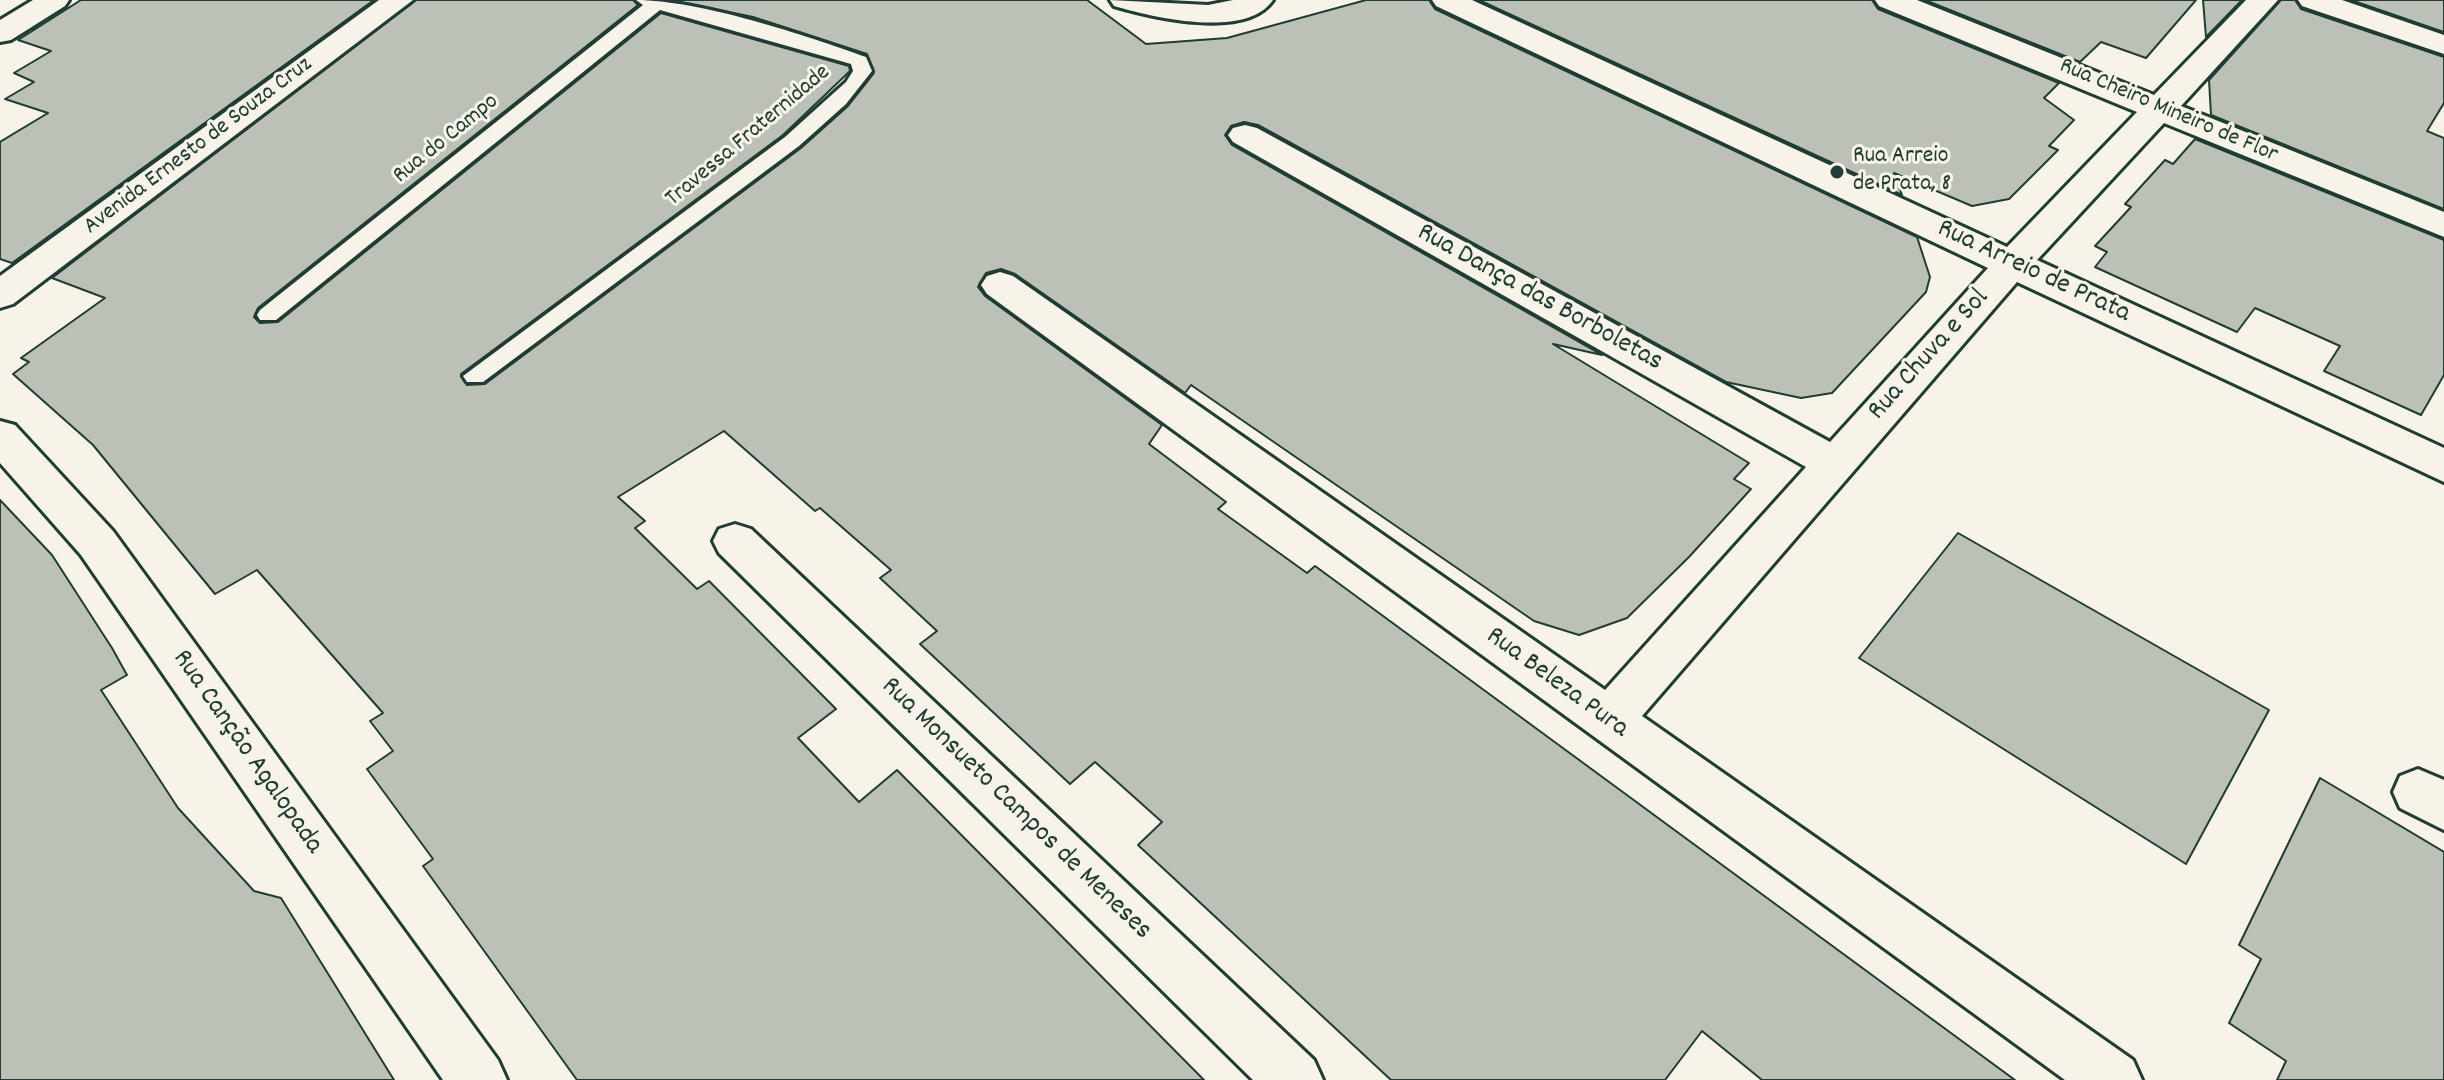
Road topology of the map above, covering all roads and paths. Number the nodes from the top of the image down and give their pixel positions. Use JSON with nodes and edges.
{"nodes":[{"id":1,"x":54,"y":0,"type":"edge"},
{"id":2,"x":398,"y":0,"type":"edge"},
{"id":3,"x":1125,"y":0,"type":"edge"},
{"id":4,"x":1258,"y":0,"type":"edge"},
{"id":5,"x":1447,"y":0,"type":"edge"},
{"id":6,"x":1890,"y":0,"type":"edge"},
{"id":7,"x":2263,"y":0,"type":"edge"},
{"id":8,"x":2313,"y":0,"type":"edge"},
{"id":9,"x":651,"y":2,"type":"edge"},
{"id":10,"x":0,"y":33,"type":"edge"},
{"id":11,"x":2444,"y":45,"type":"edge"},
{"id":12,"x":2161,"y":109,"type":"junction"},
{"id":13,"x":1245,"y":135,"type":"dead end"},
{"id":14,"x":2444,"y":225,"type":"edge"},
{"id":15,"x":2012,"y":264,"type":"junction"},
{"id":16,"x":1000,"y":285,"type":"dead end"},
{"id":17,"x":0,"y":295,"type":"edge"},
{"id":18,"x":268,"y":315,"type":"dead end"},
{"id":19,"x":475,"y":376,"type":"dead end"},
{"id":20,"x":0,"y":436,"type":"edge"},
{"id":21,"x":1833,"y":463,"type":"junction"},
{"id":22,"x":2444,"y":466,"type":"edge"},
{"id":23,"x":735,"y":541,"type":"dead end"},
{"id":24,"x":1607,"y":721,"type":"junction"},
{"id":25,"x":478,"y":1080,"type":"edge"},
{"id":26,"x":1294,"y":1080,"type":"edge"},
{"id":27,"x":2113,"y":1080,"type":"edge"}],
"edges":[{"from":1,"to":10,"type":"street"},
{"from":2,"to":17,"type":"street","name":"Avenida Ernesto de Souza Cruz"},
{"from":3,"to":4,"type":"street"},
{"from":5,"to":15,"type":"street","name":"Rua Arreio de Prata"},
{"from":6,"to":12,"type":"street","name":"Rua Cheiro Mineiro de Flor"},
{"from":7,"to":12,"type":"street","name":"Rua Chuva e Sol"},
{"from":8,"to":11,"type":"street"},
{"from":9,"to":18,"type":"lane","name":"Rua do Campo"},
{"from":9,"to":19,"type":"lane","name":"Travessa Fraternidade"},
{"from":12,"to":14,"type":"street","name":"Rua Cheiro Mineiro de Flor"},
{"from":12,"to":15,"type":"street","name":"Rua Chuva e Sol"},
{"from":13,"to":21,"type":"street","name":"Rua Dança das Borboletas"},
{"from":15,"to":21,"type":"street","name":"Rua Chuva e Sol"},
{"from":15,"to":22,"type":"street","name":"Rua Arreio de Prata"},
{"from":16,"to":24,"type":"street","name":"Rua Beleza Pura"},
{"from":20,"to":25,"type":"street","name":"Rua Canção Agalopada"},
{"from":21,"to":24,"type":"street","name":"Rua Chuva e Sol"},
{"from":23,"to":26,"type":"street","name":"Rua Monsueto Campos de Meneses"},
{"from":24,"to":27,"type":"street","name":"Rua Beleza Pura"}]}
